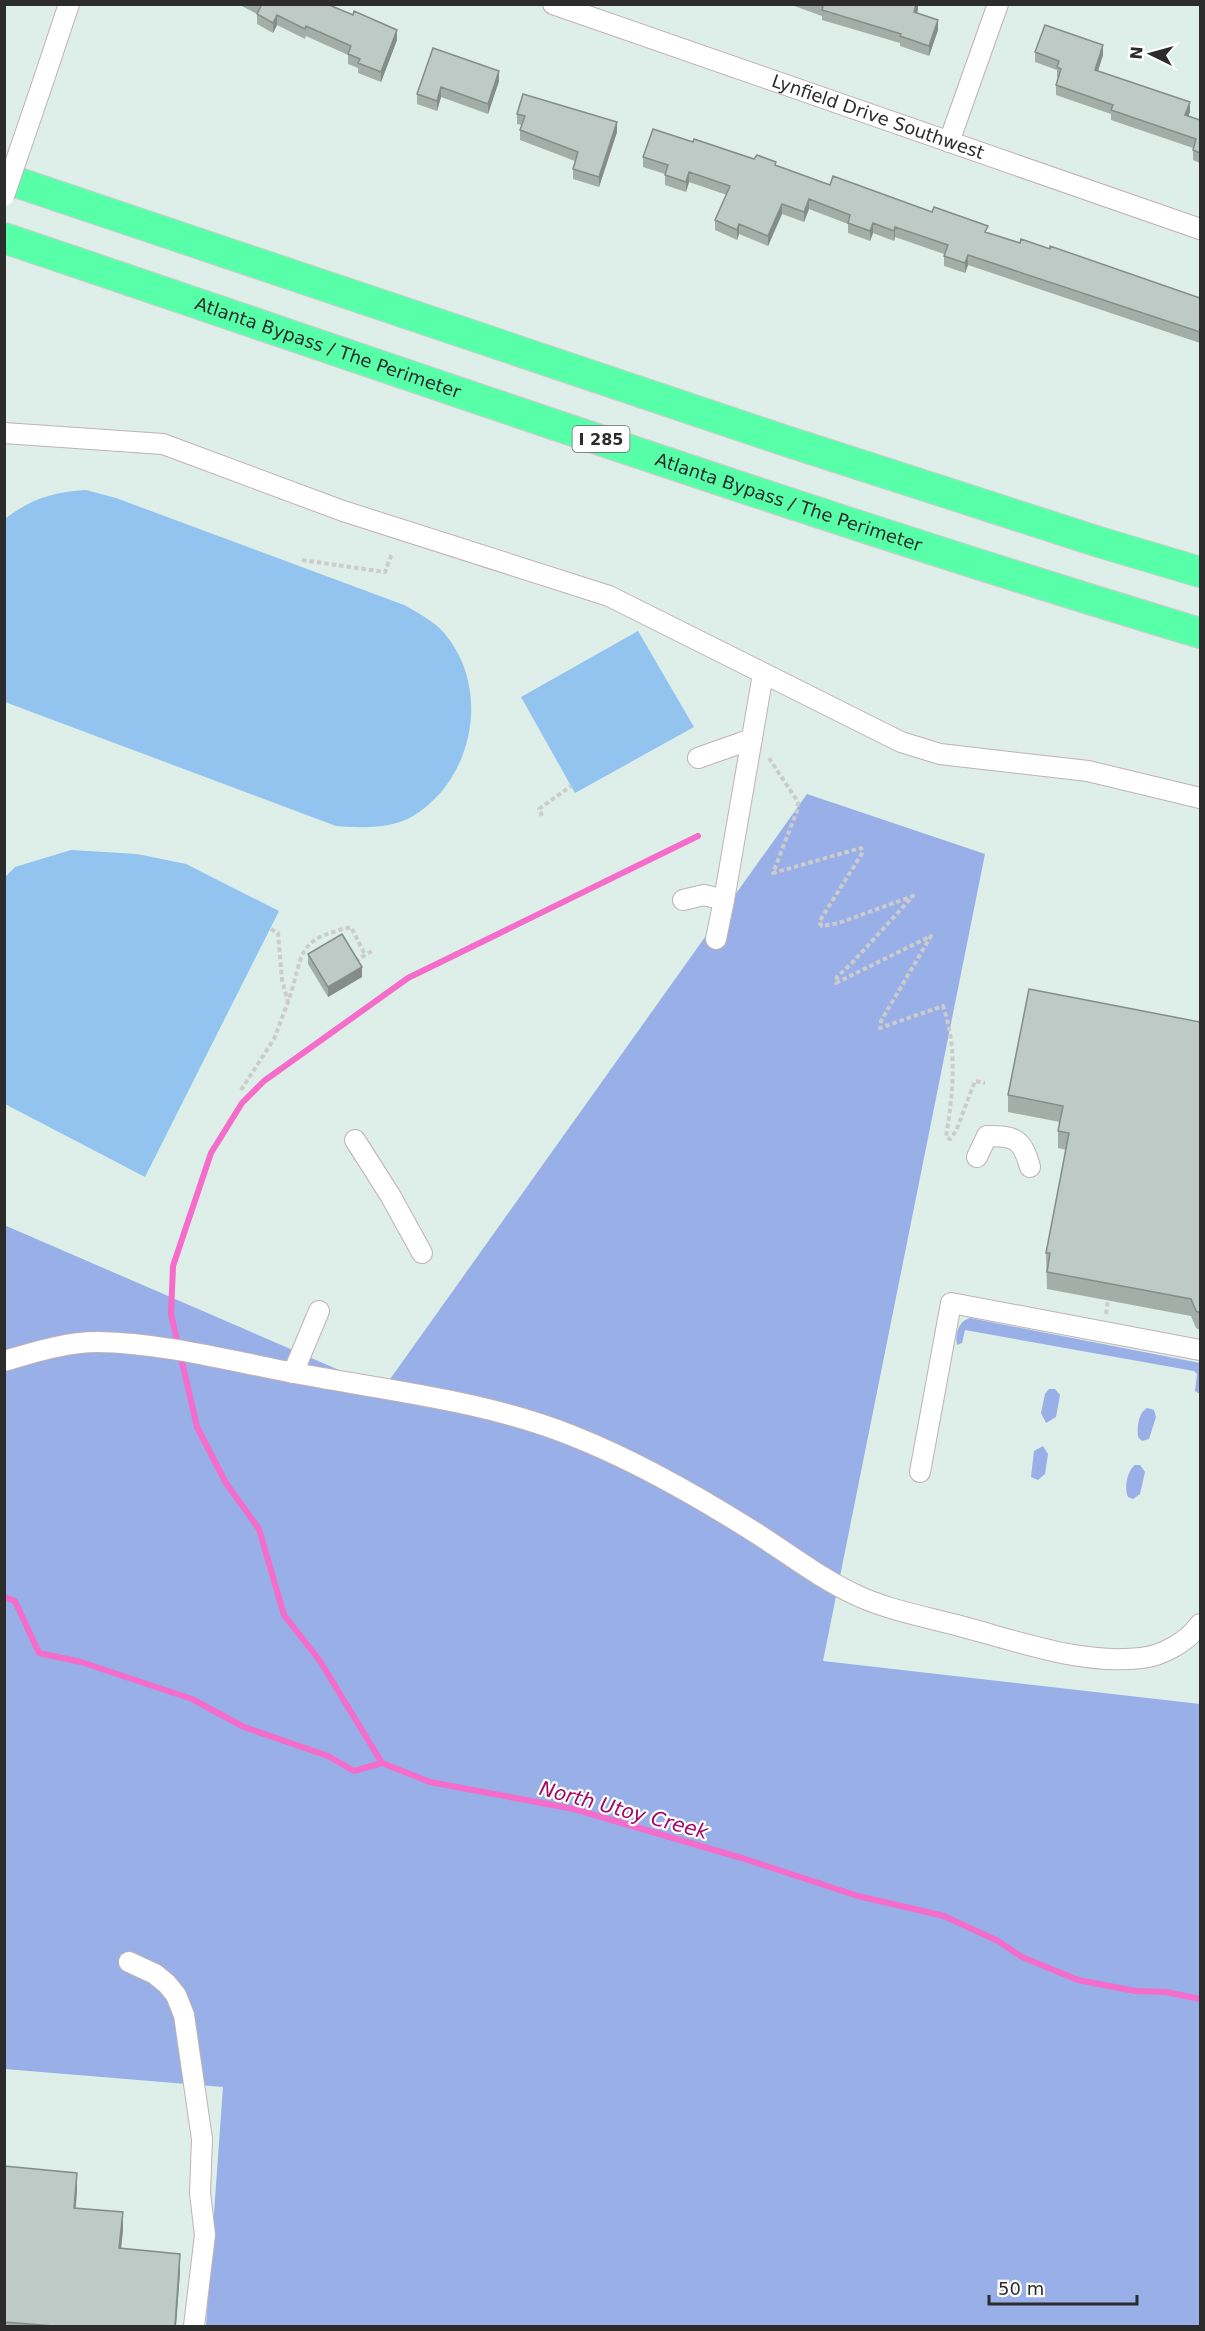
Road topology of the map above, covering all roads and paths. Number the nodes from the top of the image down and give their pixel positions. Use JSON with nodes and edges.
{"nodes":[{"id":1,"x":69,"y":4,"type":"edge"},
{"id":2,"x":553,"y":4,"type":"edge"},
{"id":3,"x":998,"y":4,"type":"edge"},
{"id":4,"x":950,"y":142,"type":"junction"},
{"id":5,"x":4,"y":178,"type":"edge"},
{"id":6,"x":4,"y":196,"type":"edge"},
{"id":7,"x":1200,"y":229,"type":"edge"},
{"id":8,"x":4,"y":238,"type":"edge"},
{"id":9,"x":4,"y":433,"type":"edge"},
{"id":10,"x":392,"y":553,"type":"dead end"},
{"id":11,"x":302,"y":560,"type":"dead end"},
{"id":12,"x":1200,"y":572,"type":"edge"},
{"id":13,"x":1200,"y":633,"type":"edge"},
{"id":14,"x":763,"y":674,"type":"junction"},
{"id":15,"x":752,"y":739,"type":"junction"},
{"id":16,"x":698,"y":758,"type":"dead end"},
{"id":17,"x":571,"y":786,"type":"dead end"},
{"id":18,"x":1200,"y":798,"type":"edge"},
{"id":19,"x":542,"y":816,"type":"dead end"},
{"id":20,"x":683,"y":900,"type":"dead end"},
{"id":21,"x":724,"y":900,"type":"junction"},
{"id":22,"x":271,"y":929,"type":"dead end"},
{"id":23,"x":716,"y":939,"type":"dead end"},
{"id":24,"x":372,"y":951,"type":"dead end"},
{"id":25,"x":365,"y":955,"type":"junction"},
{"id":26,"x":353,"y":962,"type":"edge"},
{"id":27,"x":288,"y":1002,"type":"junction"},
{"id":28,"x":986,"y":1083,"type":"dead end"},
{"id":29,"x":241,"y":1090,"type":"dead end"},
{"id":30,"x":355,"y":1140,"type":"dead end"},
{"id":31,"x":977,"y":1157,"type":"dead end"},
{"id":32,"x":1030,"y":1167,"type":"dead end"},
{"id":33,"x":422,"y":1253,"type":"dead end"},
{"id":34,"x":320,"y":1311,"type":"dead end"},
{"id":35,"x":1200,"y":1350,"type":"edge"},
{"id":36,"x":4,"y":1361,"type":"edge"},
{"id":37,"x":293,"y":1373,"type":"junction"},
{"id":38,"x":920,"y":1472,"type":"dead end"},
{"id":39,"x":1200,"y":1624,"type":"edge"},
{"id":40,"x":129,"y":1962,"type":"dead end"},
{"id":41,"x":194,"y":2326,"type":"edge"}],
"edges":[{"from":1,"to":6,"type":"street","bridge":true},
{"from":2,"to":4,"type":"street","name":"Lynfield Drive Southwest"},
{"from":3,"to":4,"type":"street"},
{"from":4,"to":7,"type":"street","name":"Lynfield Drive Southwest"},
{"from":5,"to":12,"type":"highway"},
{"from":8,"to":13,"type":"highway","name":"Atlanta Bypass / The Perimeter","number":"I 285"},
{"from":9,"to":14,"type":"street"},
{"from":10,"to":11,"type":"path"},
{"from":14,"to":15,"type":"street"},
{"from":14,"to":18,"type":"street"},
{"from":15,"to":16,"type":"street"},
{"from":15,"to":21,"type":"street"},
{"from":15,"to":28,"type":"path"},
{"from":17,"to":19,"type":"path"},
{"from":20,"to":21,"type":"street"},
{"from":21,"to":23,"type":"street"},
{"from":22,"to":27,"type":"path"},
{"from":24,"to":25,"type":"path"},
{"from":25,"to":26,"type":"path"},
{"from":25,"to":27,"type":"path"},
{"from":27,"to":29,"type":"path"},
{"from":30,"to":33,"type":"street"},
{"from":31,"to":32,"type":"street"},
{"from":34,"to":37,"type":"street"},
{"from":35,"to":38,"type":"street"},
{"from":36,"to":37,"type":"street"},
{"from":37,"to":39,"type":"street"},
{"from":40,"to":41,"type":"street"}]}
